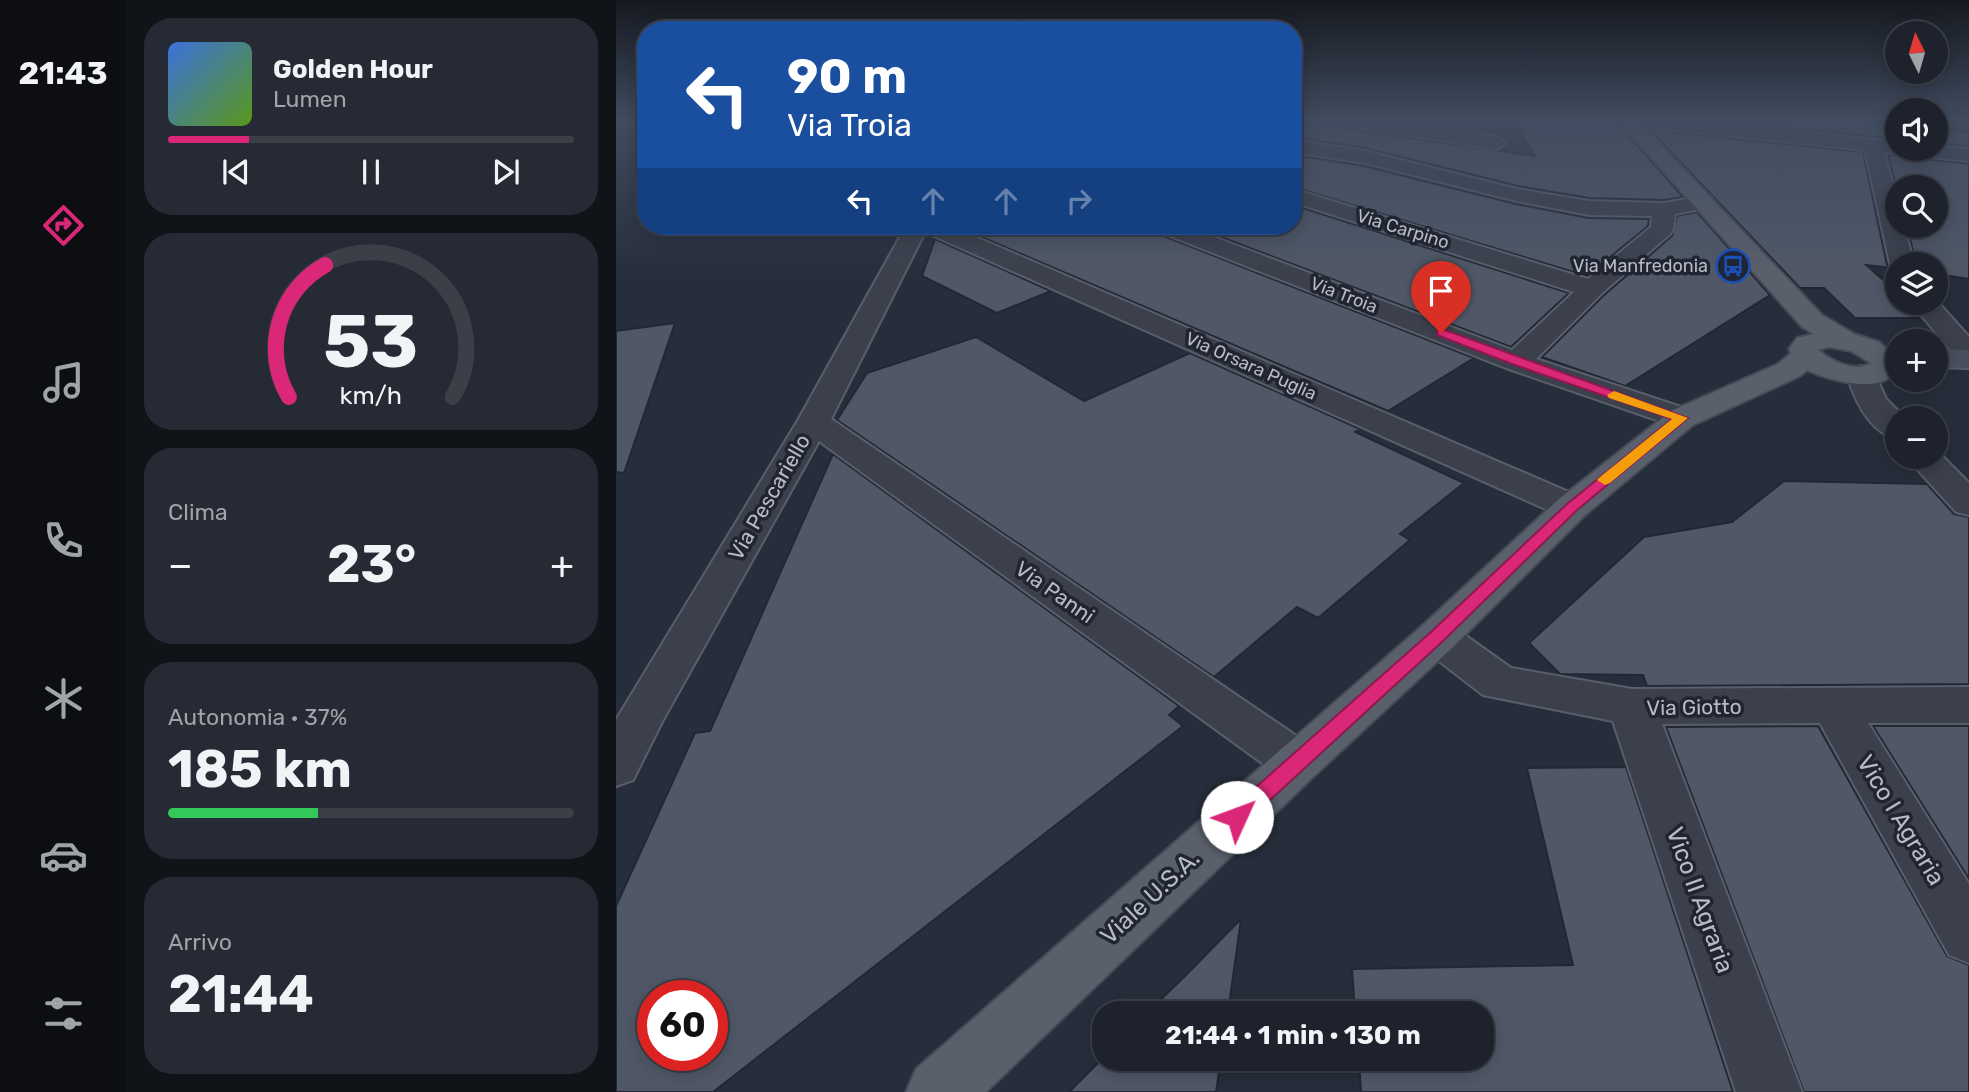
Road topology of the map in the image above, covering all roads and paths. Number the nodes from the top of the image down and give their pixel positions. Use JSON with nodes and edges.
{"nodes":[{"id":1,"x":1425,"y":172,"type":"edge"},
{"id":2,"x":1508,"y":172,"type":"edge"},
{"id":3,"x":1675,"y":172,"type":"edge"},
{"id":4,"x":1879,"y":172,"type":"edge"},
{"id":5,"x":1517,"y":195,"type":"junction"},
{"id":6,"x":1302,"y":198,"type":"edge"},
{"id":7,"x":1703,"y":202,"type":"junction"},
{"id":8,"x":1664,"y":210,"type":"junction"},
{"id":9,"x":912,"y":235,"type":"edge"},
{"id":10,"x":952,"y":235,"type":"edge"},
{"id":11,"x":1188,"y":235,"type":"edge"},
{"id":12,"x":1899,"y":252,"type":"edge"},
{"id":13,"x":1592,"y":289,"type":"junction"},
{"id":14,"x":1934,"y":315,"type":"edge"},
{"id":15,"x":1810,"y":351,"type":"junction"},
{"id":16,"x":1969,"y":357,"type":"edge"},
{"id":17,"x":1948,"y":358,"type":"edge"},
{"id":18,"x":1883,"y":361,"type":"edge"},
{"id":19,"x":1516,"y":362,"type":"junction"},
{"id":20,"x":1885,"y":417,"type":"edge"},
{"id":21,"x":1682,"y":418,"type":"junction"},
{"id":22,"x":813,"y":422,"type":"junction"},
{"id":23,"x":1935,"y":469,"type":"edge"},
{"id":24,"x":1969,"y":504,"type":"edge"},
{"id":25,"x":1572,"y":507,"type":"junction"},
{"id":26,"x":1437,"y":637,"type":"junction"},
{"id":27,"x":1833,"y":705,"type":"junction"},
{"id":28,"x":1969,"y":705,"type":"edge"},
{"id":29,"x":1632,"y":707,"type":"junction"},
{"id":30,"x":1297,"y":762,"type":"junction"},
{"id":31,"x":616,"y":766,"type":"edge"},
{"id":32,"x":1969,"y":936,"type":"edge"},
{"id":33,"x":939,"y":1092,"type":"edge"},
{"id":34,"x":1769,"y":1092,"type":"edge"}],
"edges":[{"from":1,"to":5,"type":"street"},
{"from":2,"to":5,"type":"street"},
{"from":3,"to":7,"type":"main road"},
{"from":4,"to":12,"type":"street"},
{"from":5,"to":8,"type":"street"},
{"from":6,"to":13,"type":"street","name":"Via Carpino"},
{"from":7,"to":8,"type":"street"},
{"from":7,"to":15,"type":"main road"},
{"from":8,"to":13,"type":"street"},
{"from":9,"to":22,"type":"street","name":"Via Pescariello"},
{"from":10,"to":25,"type":"street","name":"Via Orsara Puglia"},
{"from":11,"to":19,"type":"street","name":"Via Troia"},
{"from":13,"to":19,"type":"street"},
{"from":14,"to":16,"type":"street"},
{"from":15,"to":18,"type":"main road"},
{"from":15,"to":18,"type":"main road"},
{"from":15,"to":21,"type":"main road","name":"Viale U.S.A."},
{"from":16,"to":17,"type":"main road"},
{"from":18,"to":20,"type":"street"},
{"from":19,"to":21,"type":"street","name":"Via Troia"},
{"from":21,"to":25,"type":"main road","name":"Viale U.S.A."},
{"from":22,"to":30,"type":"street","name":"Via Panni"},
{"from":22,"to":31,"type":"street","name":"Via Pescariello"},
{"from":23,"to":24,"type":"street"},
{"from":25,"to":26,"type":"main road","name":"Viale U.S.A."},
{"from":26,"to":29,"type":"street","name":"Via Giotto"},
{"from":26,"to":30,"type":"main road","name":"Viale U.S.A."},
{"from":27,"to":28,"type":"street","name":"Via Giotto"},
{"from":27,"to":29,"type":"street","name":"Via Giotto"},
{"from":27,"to":32,"type":"street","name":"Vico I Agraria"},
{"from":29,"to":34,"type":"street","name":"Vico II Agraria"},
{"from":30,"to":33,"type":"main road","name":"Viale U.S.A."}]}
